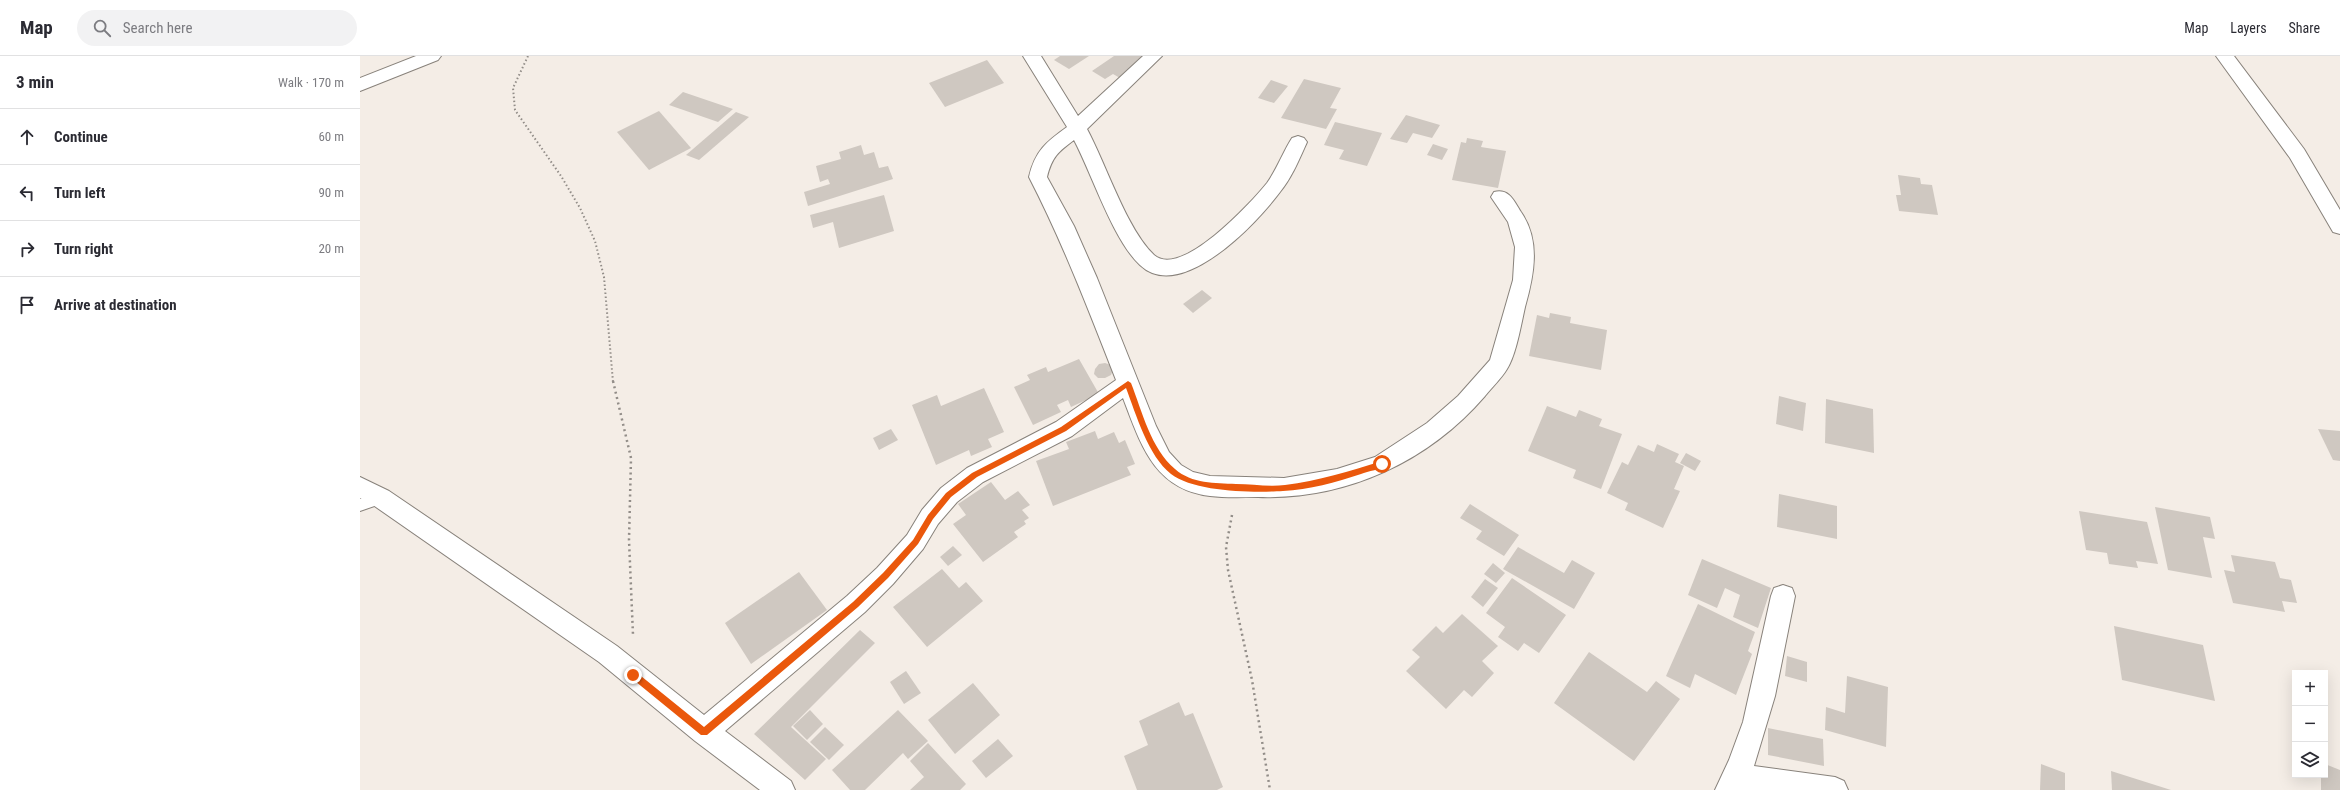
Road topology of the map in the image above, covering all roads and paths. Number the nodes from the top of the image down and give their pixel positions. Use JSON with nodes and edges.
{"nodes":[{"id":1,"x":432,"y":56,"type":"edge"},
{"id":2,"x":528,"y":56,"type":"edge"},
{"id":3,"x":1032,"y":56,"type":"edge"},
{"id":4,"x":1152,"y":56,"type":"edge"},
{"id":5,"x":2225,"y":56,"type":"edge"},
{"id":6,"x":360,"y":86,"type":"edge"},
{"id":7,"x":1077,"y":128,"type":"junction"},
{"id":8,"x":1298,"y":142,"type":"dead end"},
{"id":9,"x":1501,"y":197,"type":"dead end"},
{"id":10,"x":2340,"y":227,"type":"edge"},
{"id":11,"x":1128,"y":383,"type":"junction"},
{"id":12,"x":360,"y":487,"type":"edge"},
{"id":13,"x":1245,"y":487,"type":"junction"},
{"id":14,"x":370,"y":501,"type":"edge"},
{"id":15,"x":1783,"y":596,"type":"dead end"},
{"id":16,"x":633,"y":675,"type":"junction"},
{"id":17,"x":704,"y":732,"type":"junction"},
{"id":18,"x":1732,"y":783,"type":"edge"},
{"id":19,"x":782,"y":790,"type":"edge"},
{"id":20,"x":1270,"y":790,"type":"edge"},
{"id":21,"x":1835,"y":790,"type":"edge"}],
"edges":[{"from":1,"to":6,"type":"street"},
{"from":2,"to":16,"type":"path"},
{"from":3,"to":7,"type":"street"},
{"from":4,"to":7,"type":"street"},
{"from":5,"to":10,"type":"street"},
{"from":7,"to":8,"type":"street"},
{"from":7,"to":11,"type":"street"},
{"from":9,"to":13,"type":"street"},
{"from":11,"to":13,"type":"street"},
{"from":11,"to":17,"type":"street"},
{"from":12,"to":14,"type":"street"},
{"from":13,"to":20,"type":"path"},
{"from":14,"to":16,"type":"street"},
{"from":15,"to":18,"type":"street"},
{"from":16,"to":17,"type":"street"},
{"from":17,"to":19,"type":"street"},
{"from":18,"to":21,"type":"street"}]}
